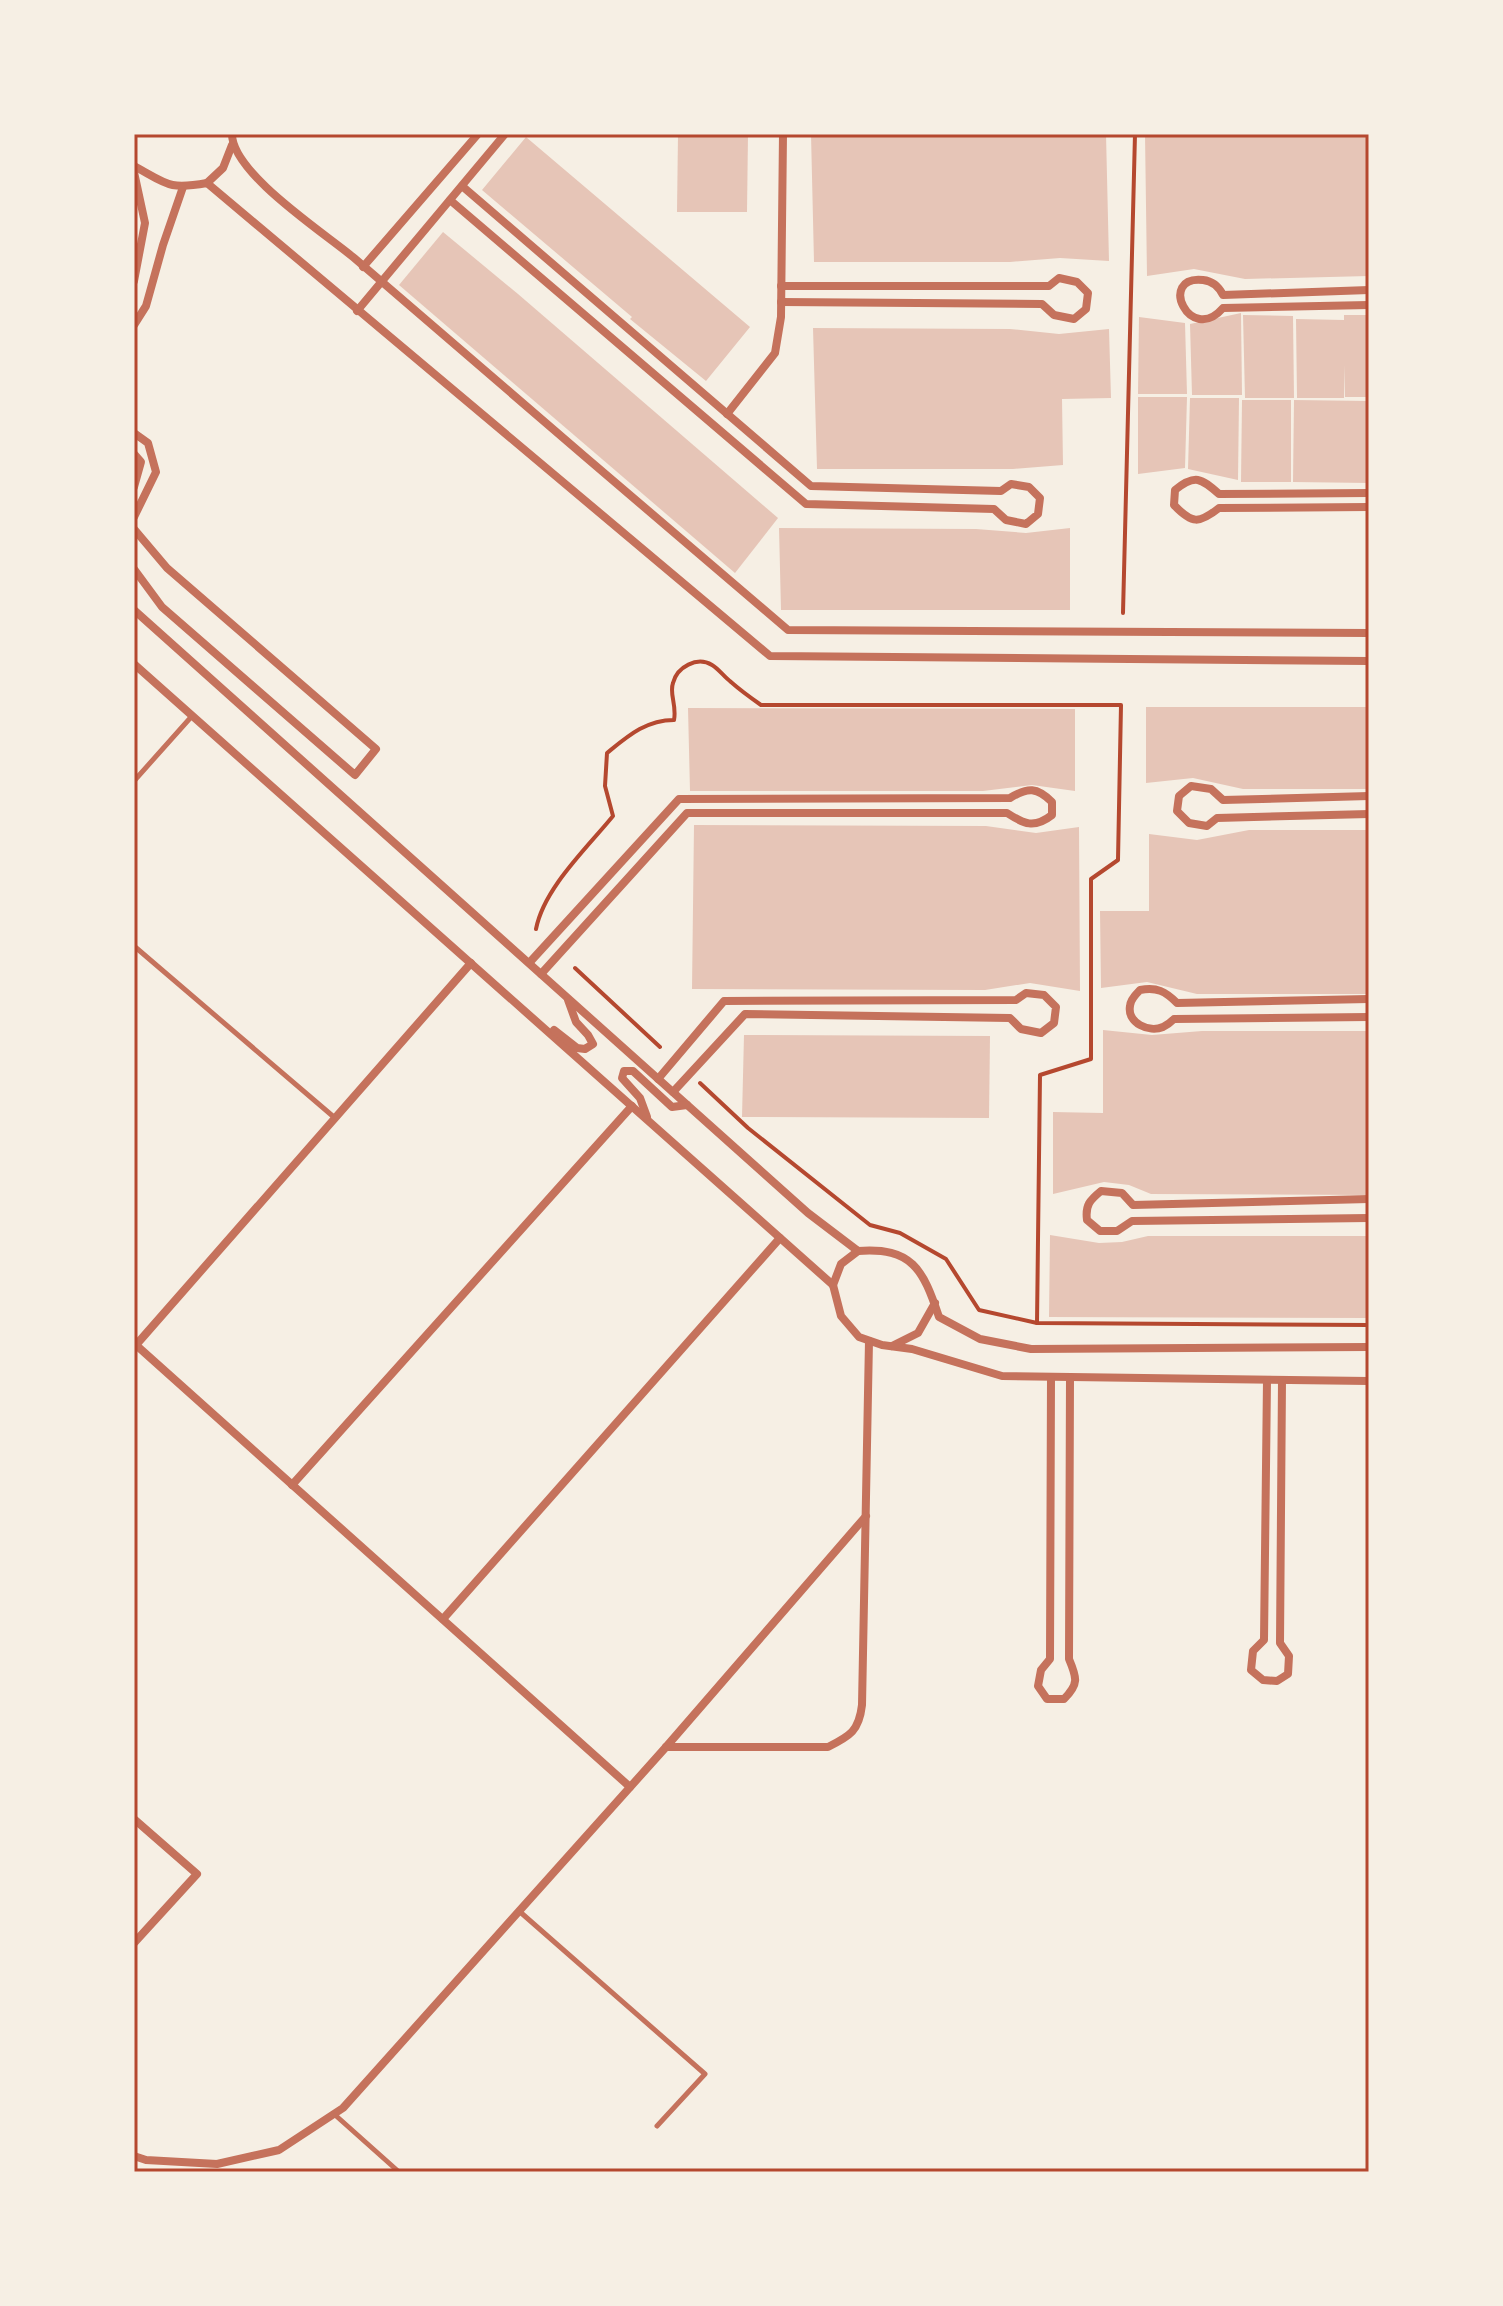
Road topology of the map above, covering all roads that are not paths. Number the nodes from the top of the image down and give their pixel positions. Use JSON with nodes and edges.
{"nodes":[{"id":1,"x":232,"y":134,"type":"edge"},
{"id":2,"x":478,"y":134,"type":"edge"},
{"id":3,"x":505,"y":134,"type":"edge"},
{"id":4,"x":783,"y":134,"type":"edge"},
{"id":5,"x":232,"y":145,"type":"junction"},
{"id":6,"x":134,"y":166,"type":"edge"},
{"id":7,"x":134,"y":172,"type":"edge"},
{"id":8,"x":207,"y":183,"type":"junction"},
{"id":9,"x":462,"y":186,"type":"junction"},
{"id":10,"x":183,"y":187,"type":"junction"},
{"id":11,"x":450,"y":200,"type":"junction"},
{"id":12,"x":363,"y":267,"type":"junction"},
{"id":13,"x":134,"y":281,"type":"edge"},
{"id":14,"x":381,"y":283,"type":"junction"},
{"id":15,"x":781,"y":286,"type":"junction"},
{"id":16,"x":1369,"y":290,"type":"edge"},
{"id":17,"x":781,"y":302,"type":"junction"},
{"id":18,"x":1369,"y":305,"type":"edge"},
{"id":19,"x":357,"y":311,"type":"junction"},
{"id":20,"x":134,"y":325,"type":"edge"},
{"id":21,"x":727,"y":414,"type":"junction"},
{"id":22,"x":134,"y":433,"type":"edge"},
{"id":23,"x":134,"y":454,"type":"edge"},
{"id":24,"x":134,"y":487,"type":"edge"},
{"id":25,"x":1369,"y":493,"type":"edge"},
{"id":26,"x":1369,"y":507,"type":"edge"},
{"id":27,"x":134,"y":517,"type":"edge"},
{"id":28,"x":134,"y":529,"type":"edge"},
{"id":29,"x":134,"y":569,"type":"edge"},
{"id":30,"x":134,"y":610,"type":"edge"},
{"id":31,"x":1369,"y":633,"type":"edge"},
{"id":32,"x":1369,"y":661,"type":"edge"},
{"id":33,"x":134,"y":664,"type":"edge"},
{"id":34,"x":193,"y":716,"type":"junction"},
{"id":35,"x":134,"y":781,"type":"edge"},
{"id":36,"x":1369,"y":796,"type":"edge"},
{"id":37,"x":1369,"y":814,"type":"edge"},
{"id":38,"x":134,"y":946,"type":"edge"},
{"id":39,"x":530,"y":962,"type":"junction"},
{"id":40,"x":471,"y":963,"type":"junction"},
{"id":41,"x":541,"y":974,"type":"junction"},
{"id":42,"x":568,"y":998,"type":"junction"},
{"id":43,"x":1369,"y":999,"type":"edge"},
{"id":44,"x":532,"y":1017,"type":"junction"},
{"id":45,"x":1369,"y":1017,"type":"edge"},
{"id":46,"x":658,"y":1079,"type":"junction"},
{"id":47,"x":673,"y":1092,"type":"junction"},
{"id":48,"x":687,"y":1105,"type":"junction"},
{"id":49,"x":632,"y":1106,"type":"junction"},
{"id":50,"x":335,"y":1118,"type":"junction"},
{"id":51,"x":647,"y":1120,"type":"junction"},
{"id":52,"x":1369,"y":1199,"type":"edge"},
{"id":53,"x":1369,"y":1218,"type":"edge"},
{"id":54,"x":780,"y":1238,"type":"junction"},
{"id":55,"x":858,"y":1251,"type":"junction"},
{"id":56,"x":833,"y":1285,"type":"junction"},
{"id":57,"x":935,"y":1303,"type":"junction"},
{"id":58,"x":869,"y":1341,"type":"junction"},
{"id":59,"x":891,"y":1347,"type":"junction"},
{"id":60,"x":1369,"y":1347,"type":"edge"},
{"id":61,"x":1051,"y":1377,"type":"junction"},
{"id":62,"x":1070,"y":1377,"type":"junction"},
{"id":63,"x":1267,"y":1380,"type":"junction"},
{"id":64,"x":1282,"y":1380,"type":"junction"},
{"id":65,"x":1369,"y":1381,"type":"edge"},
{"id":66,"x":292,"y":1485,"type":"junction"},
{"id":67,"x":866,"y":1516,"type":"junction"},
{"id":68,"x":443,"y":1619,"type":"junction"},
{"id":69,"x":666,"y":1747,"type":"junction"},
{"id":70,"x":630,"y":1787,"type":"junction"},
{"id":71,"x":134,"y":1819,"type":"edge"},
{"id":72,"x":519,"y":1911,"type":"junction"},
{"id":73,"x":134,"y":1943,"type":"edge"},
{"id":74,"x":334,"y":2114,"type":"junction"},
{"id":75,"x":657,"y":2126,"type":"dead end"},
{"id":76,"x":134,"y":2156,"type":"edge"},
{"id":77,"x":399,"y":2172,"type":"edge"}],
"edges":[{"from":1,"to":5,"type":"street"},
{"from":2,"to":12,"type":"street"},
{"from":3,"to":9,"type":"street"},
{"from":4,"to":15,"type":"street"},
{"from":5,"to":8,"type":"street"},
{"from":5,"to":12,"type":"street"},
{"from":6,"to":10,"type":"street"},
{"from":7,"to":13,"type":"street"},
{"from":8,"to":10,"type":"street"},
{"from":8,"to":19,"type":"street"},
{"from":9,"to":11,"type":"street"},
{"from":9,"to":21,"type":"street"},
{"from":10,"to":20,"type":"street"},
{"from":11,"to":14,"type":"street"},
{"from":11,"to":21,"type":"street"},
{"from":12,"to":14,"type":"street"},
{"from":14,"to":19,"type":"street"},
{"from":14,"to":31,"type":"street"},
{"from":15,"to":17,"type":"street"},
{"from":15,"to":17,"type":"street"},
{"from":16,"to":18,"type":"street"},
{"from":17,"to":21,"type":"street"},
{"from":19,"to":32,"type":"street"},
{"from":22,"to":27,"type":"street"},
{"from":23,"to":24,"type":"street"},
{"from":25,"to":26,"type":"street"},
{"from":28,"to":29,"type":"street"},
{"from":30,"to":39,"type":"street"},
{"from":33,"to":34,"type":"street"},
{"from":34,"to":35,"type":"lane"},
{"from":34,"to":40,"type":"street"},
{"from":36,"to":37,"type":"street"},
{"from":38,"to":50,"type":"lane"},
{"from":39,"to":41,"type":"street"},
{"from":39,"to":41,"type":"street"},
{"from":40,"to":44,"type":"street"},
{"from":40,"to":50,"type":"street"},
{"from":41,"to":42,"type":"street"},
{"from":42,"to":44,"type":"street"},
{"from":42,"to":46,"type":"street"},
{"from":43,"to":45,"type":"street"},
{"from":44,"to":49,"type":"street"},
{"from":46,"to":47,"type":"street"},
{"from":46,"to":47,"type":"street"},
{"from":47,"to":48,"type":"street"},
{"from":48,"to":51,"type":"street"},
{"from":48,"to":55,"type":"street"},
{"from":49,"to":51,"type":"street"},
{"from":49,"to":66,"type":"street"},
{"from":50,"to":66,"type":"street"},
{"from":51,"to":54,"type":"street"},
{"from":52,"to":53,"type":"street"},
{"from":54,"to":56,"type":"street"},
{"from":54,"to":68,"type":"street"},
{"from":55,"to":56,"type":"street"},
{"from":55,"to":57,"type":"street"},
{"from":56,"to":58,"type":"street"},
{"from":57,"to":59,"type":"street"},
{"from":57,"to":60,"type":"street"},
{"from":58,"to":59,"type":"street"},
{"from":58,"to":67,"type":"street"},
{"from":59,"to":61,"type":"street"},
{"from":61,"to":62,"type":"street"},
{"from":61,"to":62,"type":"street"},
{"from":62,"to":63,"type":"street"},
{"from":63,"to":64,"type":"street"},
{"from":63,"to":64,"type":"street"},
{"from":64,"to":65,"type":"street"},
{"from":66,"to":68,"type":"street"},
{"from":67,"to":69,"type":"street"},
{"from":67,"to":69,"type":"street"},
{"from":68,"to":70,"type":"street"},
{"from":69,"to":70,"type":"street"},
{"from":70,"to":72,"type":"street"},
{"from":71,"to":73,"type":"street"},
{"from":72,"to":74,"type":"street"},
{"from":72,"to":75,"type":"lane"},
{"from":74,"to":76,"type":"street"},
{"from":74,"to":77,"type":"lane"}]}
